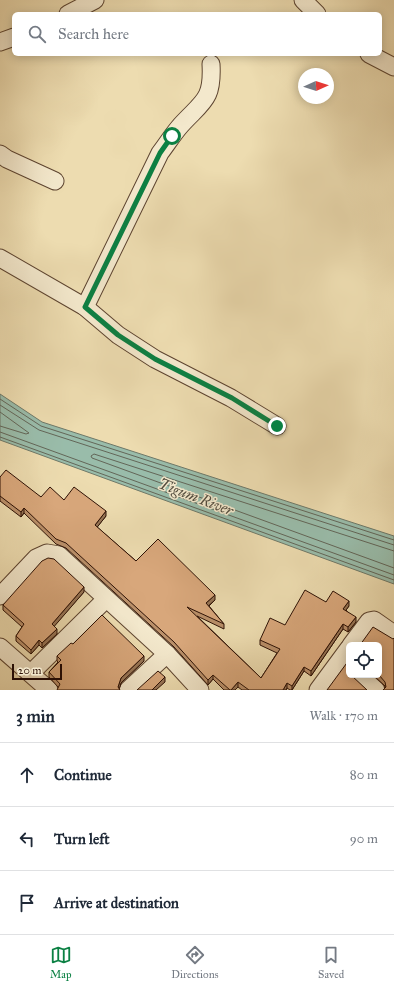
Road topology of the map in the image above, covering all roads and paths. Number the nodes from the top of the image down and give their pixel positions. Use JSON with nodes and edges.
{"nodes":[{"id":1,"x":95,"y":0,"type":"edge"},
{"id":2,"x":303,"y":0,"type":"edge"},
{"id":3,"x":72,"y":12,"type":"edge"},
{"id":4,"x":315,"y":12,"type":"edge"},
{"id":5,"x":12,"y":38,"type":"edge"},
{"id":6,"x":0,"y":42,"type":"edge"},
{"id":7,"x":373,"y":56,"type":"edge"},
{"id":8,"x":211,"y":64,"type":"dead end"},
{"id":9,"x":394,"y":67,"type":"edge"},
{"id":10,"x":0,"y":154,"type":"edge"},
{"id":11,"x":55,"y":181,"type":"dead end"},
{"id":12,"x":0,"y":258,"type":"edge"},
{"id":13,"x":85,"y":307,"type":"junction"},
{"id":14,"x":277,"y":426,"type":"dead end"},
{"id":15,"x":0,"y":596,"type":"edge"},
{"id":16,"x":106,"y":600,"type":"junction"},
{"id":17,"x":394,"y":634,"type":"edge"},
{"id":18,"x":353,"y":642,"type":"edge"},
{"id":19,"x":0,"y":647,"type":"edge"},
{"id":20,"x":167,"y":654,"type":"junction"},
{"id":21,"x":346,"y":658,"type":"edge"},
{"id":22,"x":31,"y":673,"type":"junction"},
{"id":23,"x":362,"y":678,"type":"edge"},
{"id":24,"x":49,"y":690,"type":"edge"},
{"id":25,"x":128,"y":690,"type":"edge"},
{"id":26,"x":200,"y":690,"type":"edge"},
{"id":27,"x":318,"y":690,"type":"edge"},
{"id":28,"x":376,"y":690,"type":"edge"}],
"edges":[{"from":1,"to":3,"type":"street"},
{"from":2,"to":4,"type":"street"},
{"from":5,"to":6,"type":"street"},
{"from":7,"to":9,"type":"street"},
{"from":8,"to":13,"type":"street"},
{"from":10,"to":11,"type":"street"},
{"from":12,"to":13,"type":"street"},
{"from":13,"to":14,"type":"street"},
{"from":15,"to":16,"type":"street"},
{"from":16,"to":20,"type":"street"},
{"from":16,"to":22,"type":"street"},
{"from":17,"to":18,"type":"street"},
{"from":19,"to":22,"type":"street"},
{"from":20,"to":25,"type":"street"},
{"from":20,"to":26,"type":"street"},
{"from":21,"to":27,"type":"street"},
{"from":22,"to":24,"type":"street"},
{"from":23,"to":28,"type":"street"}]}
